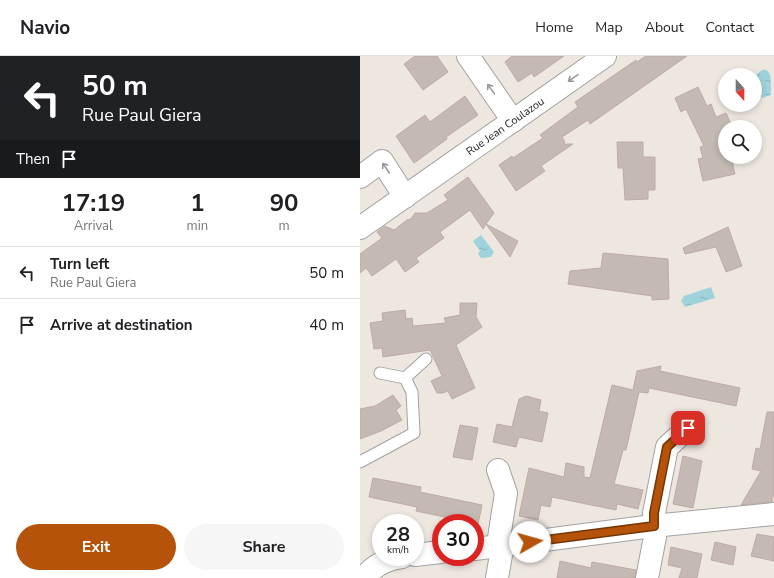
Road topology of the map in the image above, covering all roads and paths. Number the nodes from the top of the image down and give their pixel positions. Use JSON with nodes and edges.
{"nodes":[{"id":1,"x":468,"y":56,"type":"edge"},
{"id":2,"x":605,"y":56,"type":"edge"},
{"id":3,"x":514,"y":121,"type":"junction"},
{"id":4,"x":360,"y":177,"type":"edge"},
{"id":5,"x":405,"y":197,"type":"junction"},
{"id":6,"x":360,"y":228,"type":"edge"},
{"id":7,"x":426,"y":359,"type":"dead end"},
{"id":8,"x":380,"y":373,"type":"dead end"},
{"id":9,"x":405,"y":378,"type":"junction"},
{"id":10,"x":688,"y":428,"type":"dead end"},
{"id":11,"x":360,"y":462,"type":"edge"},
{"id":12,"x":498,"y":470,"type":"dead end"},
{"id":13,"x":774,"y":514,"type":"edge"},
{"id":14,"x":654,"y":526,"type":"junction"},
{"id":15,"x":500,"y":546,"type":"junction"},
{"id":16,"x":484,"y":548,"type":"edge"},
{"id":17,"x":378,"y":566,"type":"edge"},
{"id":18,"x":364,"y":578,"type":"edge"},
{"id":19,"x":496,"y":578,"type":"edge"},
{"id":20,"x":647,"y":578,"type":"edge"}],
"edges":[{"from":3,"to":1,"type":"street","one_way":true},
{"from":2,"to":3,"type":"street","name":"Rue Jean Coulazou","one_way":true},
{"from":3,"to":5,"type":"street","name":"Rue Jean Coulazou"},
{"from":5,"to":4,"type":"street","one_way":true},
{"from":5,"to":6,"type":"street","name":"Rue Jean Coulazou"},
{"from":7,"to":9,"type":"lane"},
{"from":8,"to":9,"type":"lane"},
{"from":9,"to":11,"type":"lane"},
{"from":10,"to":14,"type":"street"},
{"from":12,"to":15,"type":"street"},
{"from":13,"to":14,"type":"street"},
{"from":14,"to":15,"type":"street"},
{"from":14,"to":20,"type":"street"},
{"from":15,"to":16,"type":"street"},
{"from":15,"to":19,"type":"street"},
{"from":17,"to":18,"type":"street"}]}
